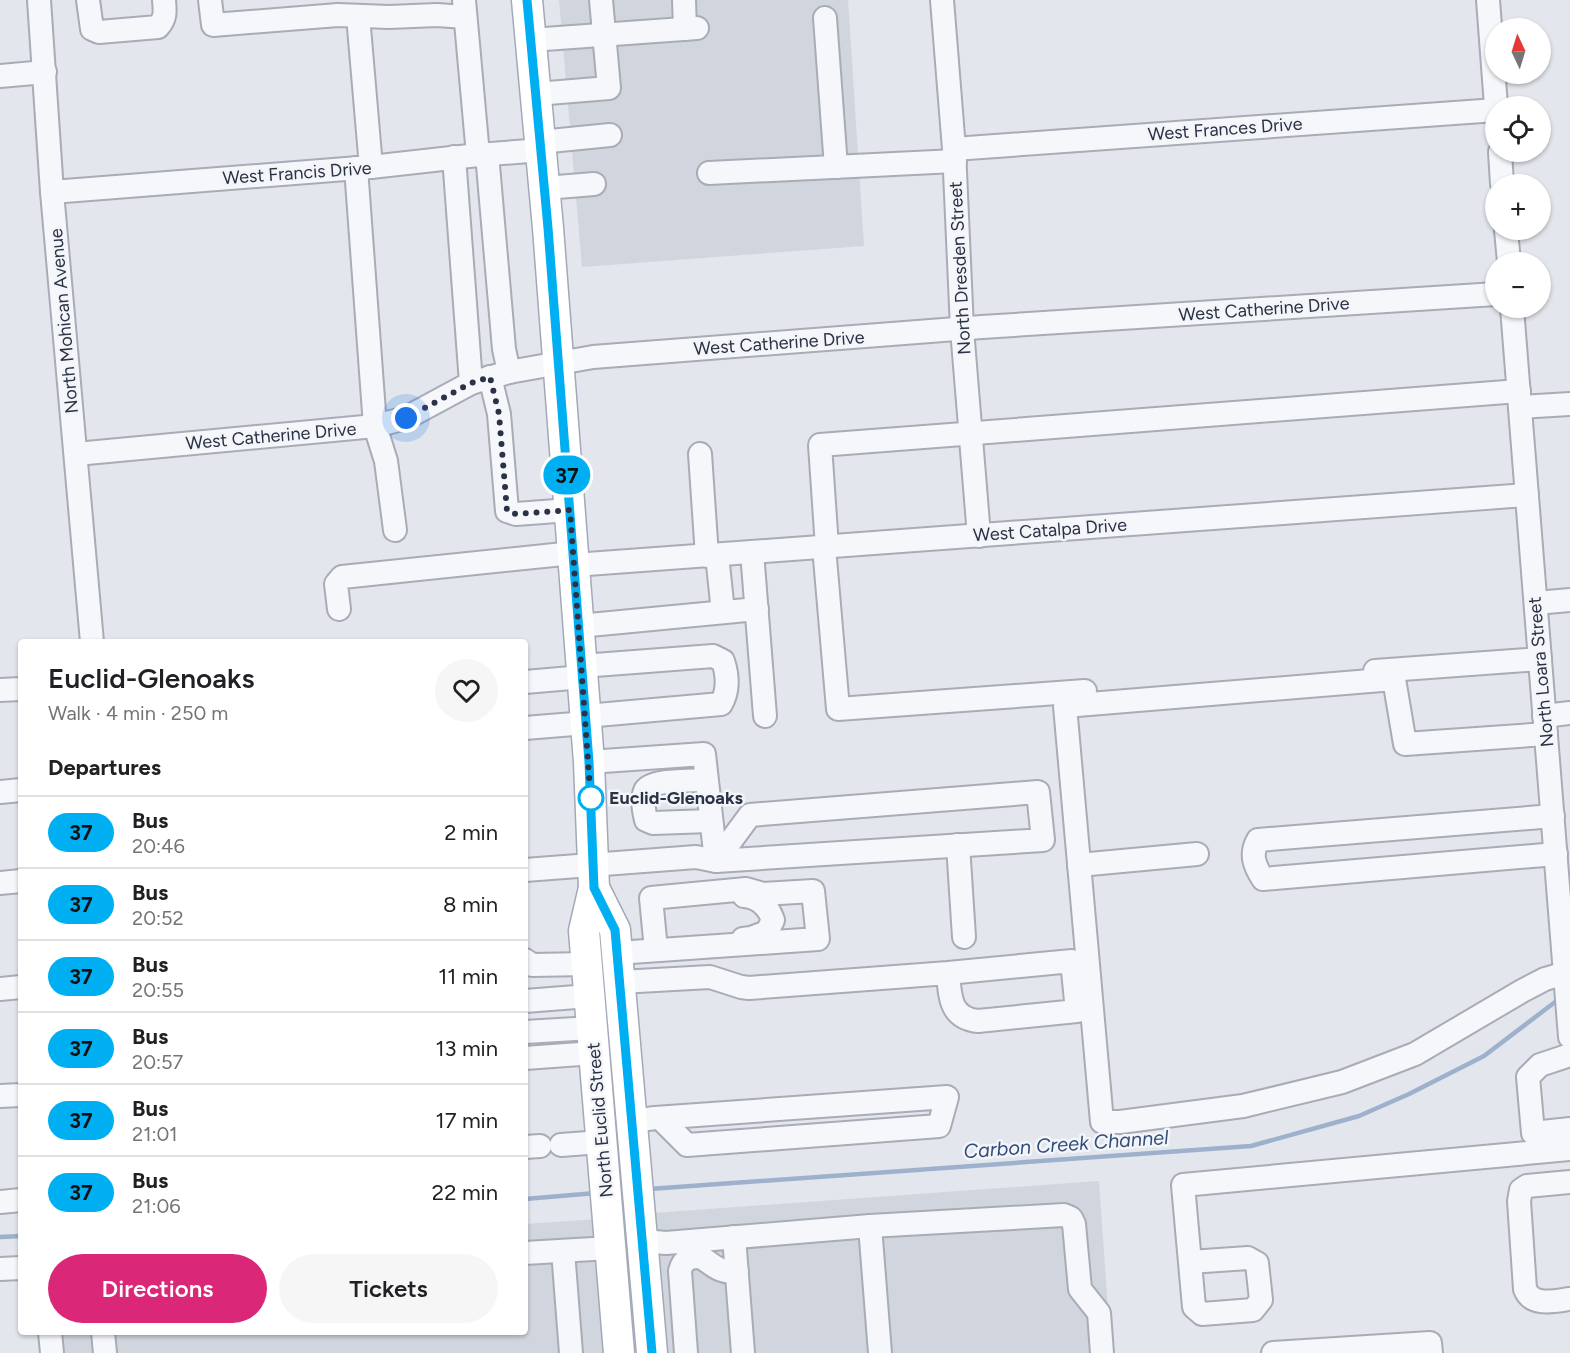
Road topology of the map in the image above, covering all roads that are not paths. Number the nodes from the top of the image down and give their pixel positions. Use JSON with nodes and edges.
{"nodes":[{"id":1,"x":39,"y":0,"type":"edge"},
{"id":2,"x":88,"y":0,"type":"edge"},
{"id":3,"x":164,"y":0,"type":"edge"},
{"id":4,"x":210,"y":0,"type":"edge"},
{"id":5,"x":527,"y":0,"type":"edge"},
{"id":6,"x":601,"y":0,"type":"edge"},
{"id":7,"x":684,"y":0,"type":"edge"},
{"id":8,"x":942,"y":0,"type":"edge"},
{"id":9,"x":1488,"y":0,"type":"edge"},
{"id":10,"x":464,"y":9,"type":"edge"},
{"id":11,"x":344,"y":10,"type":"edge"},
{"id":12,"x":825,"y":18,"type":"dead end"},
{"id":13,"x":604,"y":34,"type":"junction"},
{"id":14,"x":531,"y":40,"type":"junction"},
{"id":15,"x":45,"y":72,"type":"junction"},
{"id":16,"x":0,"y":76,"type":"edge"},
{"id":17,"x":536,"y":94,"type":"junction"},
{"id":18,"x":1495,"y":96,"type":"edge"},
{"id":19,"x":1485,"y":109,"type":"edge"},
{"id":20,"x":610,"y":135,"type":"dead end"},
{"id":21,"x":541,"y":146,"type":"junction"},
{"id":22,"x":483,"y":154,"type":"junction"},
{"id":23,"x":954,"y":155,"type":"junction"},
{"id":24,"x":454,"y":157,"type":"junction"},
{"id":25,"x":836,"y":167,"type":"junction"},
{"id":26,"x":364,"y":168,"type":"junction"},
{"id":27,"x":709,"y":173,"type":"dead end"},
{"id":28,"x":594,"y":184,"type":"dead end"},
{"id":29,"x":545,"y":188,"type":"junction"},
{"id":30,"x":52,"y":192,"type":"junction"},
{"id":31,"x":1485,"y":295,"type":"edge"},
{"id":32,"x":1513,"y":318,"type":"edge"},
{"id":33,"x":962,"y":329,"type":"junction"},
{"id":34,"x":558,"y":363,"type":"junction"},
{"id":35,"x":490,"y":378,"type":"junction"},
{"id":36,"x":1520,"y":399,"type":"junction"},
{"id":37,"x":1570,"y":404,"type":"edge"},
{"id":38,"x":375,"y":426,"type":"junction"},
{"id":39,"x":972,"y":435,"type":"junction"},
{"id":40,"x":76,"y":454,"type":"junction"},
{"id":41,"x":700,"y":454,"type":"dead end"},
{"id":42,"x":1527,"y":495,"type":"junction"},
{"id":43,"x":570,"y":510,"type":"junction"},
{"id":44,"x":395,"y":530,"type":"dead end"},
{"id":45,"x":979,"y":536,"type":"junction"},
{"id":46,"x":825,"y":547,"type":"junction"},
{"id":47,"x":752,"y":552,"type":"junction"},
{"id":48,"x":712,"y":555,"type":"junction"},
{"id":49,"x":573,"y":559,"type":"junction"},
{"id":50,"x":1570,"y":600,"type":"edge"},
{"id":51,"x":1536,"y":603,"type":"junction"},
{"id":52,"x":339,"y":609,"type":"dead end"},
{"id":53,"x":757,"y":609,"type":"junction"},
{"id":54,"x":723,"y":612,"type":"junction"},
{"id":55,"x":579,"y":626,"type":"junction"},
{"id":56,"x":92,"y":639,"type":"edge"},
{"id":57,"x":1540,"y":659,"type":"junction"},
{"id":58,"x":582,"y":672,"type":"junction"},
{"id":59,"x":528,"y":681,"type":"edge"},
{"id":60,"x":18,"y":689,"type":"edge"},
{"id":61,"x":0,"y":690,"type":"edge"},
{"id":62,"x":1570,"y":713,"type":"edge"},
{"id":63,"x":765,"y":716,"type":"dead end"},
{"id":64,"x":586,"y":719,"type":"junction"},
{"id":65,"x":1545,"y":725,"type":"junction"},
{"id":66,"x":528,"y":728,"type":"edge"},
{"id":67,"x":589,"y":762,"type":"junction"},
{"id":68,"x":706,"y":780,"type":"junction"},
{"id":69,"x":18,"y":790,"type":"edge"},
{"id":70,"x":0,"y":792,"type":"edge"},
{"id":71,"x":1552,"y":816,"type":"junction"},
{"id":72,"x":710,"y":821,"type":"junction"},
{"id":73,"x":958,"y":845,"type":"junction"},
{"id":74,"x":1197,"y":854,"type":"dead end"},
{"id":75,"x":1556,"y":854,"type":"junction"},
{"id":76,"x":663,"y":860,"type":"junction"},
{"id":77,"x":725,"y":860,"type":"junction"},
{"id":78,"x":1079,"y":864,"type":"junction"},
{"id":79,"x":528,"y":870,"type":"edge"},
{"id":80,"x":593,"y":876,"type":"junction"},
{"id":81,"x":18,"y":881,"type":"edge"},
{"id":82,"x":0,"y":883,"type":"edge"},
{"id":83,"x":740,"y":893,"type":"junction"},
{"id":84,"x":659,"y":900,"type":"junction"},
{"id":85,"x":964,"y":937,"type":"dead end"},
{"id":86,"x":694,"y":948,"type":"junction"},
{"id":87,"x":656,"y":950,"type":"junction"},
{"id":88,"x":617,"y":953,"type":"junction"},
{"id":89,"x":528,"y":962,"type":"edge"},
{"id":90,"x":587,"y":964,"type":"junction"},
{"id":91,"x":948,"y":973,"type":"junction"},
{"id":92,"x":1566,"y":976,"type":"junction"},
{"id":93,"x":620,"y":982,"type":"junction"},
{"id":94,"x":18,"y":987,"type":"edge"},
{"id":95,"x":0,"y":989,"type":"edge"},
{"id":96,"x":589,"y":996,"type":"junction"},
{"id":97,"x":528,"y":1001,"type":"edge"},
{"id":98,"x":1569,"y":1028,"type":"edge"},
{"id":99,"x":528,"y":1032,"type":"edge"},
{"id":100,"x":593,"y":1040,"type":"junction"},
{"id":101,"x":1570,"y":1055,"type":"edge"},
{"id":102,"x":528,"y":1057,"type":"edge"},
{"id":103,"x":18,"y":1095,"type":"edge"},
{"id":104,"x":0,"y":1096,"type":"edge"},
{"id":105,"x":646,"y":1119,"type":"junction"},
{"id":106,"x":1570,"y":1129,"type":"edge"},
{"id":107,"x":542,"y":1146,"type":"edge"},
{"id":108,"x":1570,"y":1149,"type":"edge"},
{"id":109,"x":615,"y":1157,"type":"junction"},
{"id":110,"x":1570,"y":1182,"type":"edge"},
{"id":111,"x":18,"y":1200,"type":"edge"},
{"id":112,"x":0,"y":1202,"type":"edge"},
{"id":113,"x":629,"y":1221,"type":"junction"},
{"id":114,"x":870,"y":1226,"type":"junction"},
{"id":115,"x":734,"y":1237,"type":"junction"},
{"id":116,"x":610,"y":1248,"type":"junction"},
{"id":117,"x":563,"y":1251,"type":"junction"},
{"id":118,"x":528,"y":1254,"type":"edge"},
{"id":119,"x":1190,"y":1262,"type":"dead end"},
{"id":120,"x":18,"y":1268,"type":"edge"},
{"id":121,"x":0,"y":1269,"type":"edge"},
{"id":122,"x":737,"y":1272,"type":"junction"},
{"id":123,"x":1570,"y":1299,"type":"edge"},
{"id":124,"x":50,"y":1335,"type":"edge"},
{"id":125,"x":103,"y":1335,"type":"edge"},
{"id":126,"x":1387,"y":1349,"type":"edge"},
{"id":127,"x":52,"y":1353,"type":"edge"},
{"id":128,"x":105,"y":1353,"type":"edge"},
{"id":129,"x":571,"y":1353,"type":"edge"},
{"id":130,"x":619,"y":1353,"type":"edge"},
{"id":131,"x":651,"y":1353,"type":"edge"},
{"id":132,"x":686,"y":1353,"type":"edge"},
{"id":133,"x":743,"y":1353,"type":"edge"},
{"id":134,"x":880,"y":1353,"type":"edge"},
{"id":135,"x":1102,"y":1353,"type":"edge"},
{"id":136,"x":1273,"y":1353,"type":"edge"},
{"id":137,"x":1431,"y":1353,"type":"edge"}],
"edges":[{"from":1,"to":15,"type":"street","name":"North Mohican Avenue"},
{"from":2,"to":3,"type":"street"},
{"from":4,"to":11,"type":"street"},
{"from":5,"to":14,"type":"main road","name":"North Euclid Street"},
{"from":6,"to":13,"type":"street"},
{"from":7,"to":13,"type":"street"},
{"from":8,"to":23,"type":"street","name":"North Dresden Street"},
{"from":9,"to":18,"type":"street"},
{"from":10,"to":11,"type":"street"},
{"from":10,"to":22,"type":"street"},
{"from":11,"to":26,"type":"street"},
{"from":12,"to":25,"type":"street"},
{"from":13,"to":14,"type":"street"},
{"from":13,"to":17,"type":"street"},
{"from":14,"to":17,"type":"main road","name":"North Euclid Street"},
{"from":15,"to":16,"type":"street"},
{"from":15,"to":30,"type":"street","name":"North Mohican Avenue"},
{"from":17,"to":21,"type":"main road","name":"North Euclid Street"},
{"from":19,"to":23,"type":"street","name":"West Frances Drive"},
{"from":20,"to":21,"type":"street","name":"West Francis Drive"},
{"from":21,"to":22,"type":"street","name":"West Francis Drive"},
{"from":21,"to":29,"type":"main road","name":"North Euclid Street"},
{"from":22,"to":24,"type":"street","name":"West Francis Drive"},
{"from":22,"to":35,"type":"street"},
{"from":23,"to":25,"type":"street","name":"West Frances Drive"},
{"from":23,"to":33,"type":"street","name":"North Dresden Street"},
{"from":24,"to":26,"type":"street","name":"West Francis Drive"},
{"from":24,"to":35,"type":"street"},
{"from":25,"to":27,"type":"street","name":"West Frances Drive"},
{"from":26,"to":30,"type":"street","name":"West Francis Drive"},
{"from":26,"to":38,"type":"street"},
{"from":28,"to":29,"type":"street"},
{"from":29,"to":34,"type":"main road","name":"North Euclid Street"},
{"from":30,"to":40,"type":"street","name":"North Mohican Avenue"},
{"from":31,"to":33,"type":"street","name":"West Catherine Drive"},
{"from":32,"to":36,"type":"street","name":"North Loara Street"},
{"from":33,"to":34,"type":"street","name":"West Catherine Drive"},
{"from":33,"to":39,"type":"street","name":"North Dresden Street"},
{"from":34,"to":35,"type":"street","name":"West Catherine Drive"},
{"from":34,"to":43,"type":"main road","name":"North Euclid Street"},
{"from":35,"to":38,"type":"street","name":"West Catherine Drive"},
{"from":35,"to":43,"type":"street"},
{"from":36,"to":37,"type":"street"},
{"from":36,"to":39,"type":"street"},
{"from":36,"to":42,"type":"street","name":"North Loara Street"},
{"from":38,"to":40,"type":"street","name":"West Catherine Drive"},
{"from":38,"to":44,"type":"street"},
{"from":39,"to":45,"type":"street","name":"North Dresden Street"},
{"from":39,"to":46,"type":"street"},
{"from":40,"to":56,"type":"street","name":"North Mohican Avenue"},
{"from":41,"to":48,"type":"street"},
{"from":42,"to":45,"type":"street","name":"West Catalpa Drive"},
{"from":42,"to":51,"type":"street","name":"North Loara Street"},
{"from":43,"to":49,"type":"main road","name":"North Euclid Street"},
{"from":45,"to":46,"type":"street","name":"West Catalpa Drive"},
{"from":46,"to":47,"type":"street","name":"West Catalpa Drive"},
{"from":46,"to":57,"type":"street"},
{"from":47,"to":48,"type":"street","name":"West Catalpa Drive"},
{"from":47,"to":53,"type":"street"},
{"from":48,"to":49,"type":"street","name":"West Catalpa Drive"},
{"from":48,"to":54,"type":"street"},
{"from":49,"to":52,"type":"street","name":"West Catalpa Drive"},
{"from":49,"to":55,"type":"main road","name":"North Euclid Street"},
{"from":50,"to":51,"type":"street"},
{"from":51,"to":57,"type":"street","name":"North Loara Street"},
{"from":53,"to":54,"type":"street"},
{"from":53,"to":63,"type":"street"},
{"from":54,"to":55,"type":"street"},
{"from":55,"to":58,"type":"main road","name":"North Euclid Street"},
{"from":57,"to":65,"type":"street","name":"North Loara Street"},
{"from":58,"to":59,"type":"street"},
{"from":58,"to":64,"type":"main road","name":"North Euclid Street"},
{"from":58,"to":64,"type":"street"},
{"from":60,"to":61,"type":"street"},
{"from":62,"to":65,"type":"street"},
{"from":64,"to":66,"type":"street"},
{"from":64,"to":67,"type":"main road","name":"North Euclid Street"},
{"from":65,"to":71,"type":"street","name":"North Loara Street"},
{"from":65,"to":78,"type":"street"},
{"from":67,"to":68,"type":"street"},
{"from":67,"to":80,"type":"main road","name":"North Euclid Street"},
{"from":68,"to":72,"type":"street"},
{"from":68,"to":72,"type":"street"},
{"from":69,"to":70,"type":"street"},
{"from":71,"to":75,"type":"street","name":"North Loara Street"},
{"from":71,"to":75,"type":"street"},
{"from":72,"to":77,"type":"street"},
{"from":73,"to":77,"type":"street"},
{"from":73,"to":77,"type":"street"},
{"from":73,"to":85,"type":"street"},
{"from":74,"to":78,"type":"street"},
{"from":75,"to":92,"type":"street","name":"North Loara Street"},
{"from":76,"to":77,"type":"street"},
{"from":76,"to":80,"type":"street"},
{"from":76,"to":84,"type":"street"},
{"from":77,"to":83,"type":"street"},
{"from":78,"to":92,"type":"street"},
{"from":79,"to":80,"type":"street"},
{"from":80,"to":88,"type":"main road","name":"North Euclid Street"},
{"from":80,"to":90,"type":"main road","name":"North Euclid Street"},
{"from":81,"to":82,"type":"street"},
{"from":83,"to":84,"type":"street"},
{"from":83,"to":86,"type":"street"},
{"from":83,"to":86,"type":"street"},
{"from":84,"to":87,"type":"street"},
{"from":86,"to":87,"type":"street"},
{"from":87,"to":88,"type":"street"},
{"from":88,"to":93,"type":"main road","name":"North Euclid Street"},
{"from":89,"to":90,"type":"street"},
{"from":90,"to":96,"type":"main road","name":"North Euclid Street"},
{"from":91,"to":91,"type":"street"},
{"from":91,"to":93,"type":"street"},
{"from":92,"to":98,"type":"street","name":"North Loara Street"},
{"from":93,"to":105,"type":"main road","name":"North Euclid Street"},
{"from":94,"to":95,"type":"street"},
{"from":96,"to":97,"type":"street"},
{"from":96,"to":100,"type":"main road","name":"North Euclid Street"},
{"from":99,"to":100,"type":"street"},
{"from":100,"to":102,"type":"street"},
{"from":100,"to":109,"type":"main road","name":"North Euclid Street"},
{"from":101,"to":106,"type":"street"},
{"from":103,"to":104,"type":"street"},
{"from":105,"to":105,"type":"street"},
{"from":105,"to":109,"type":"main road","name":"North Euclid Street"},
{"from":107,"to":109,"type":"street"},
{"from":108,"to":119,"type":"street"},
{"from":109,"to":113,"type":"main road","name":"North Euclid Street"},
{"from":110,"to":123,"type":"street"},
{"from":111,"to":112,"type":"street"},
{"from":113,"to":115,"type":"street"},
{"from":113,"to":116,"type":"main road","name":"North Euclid Street"},
{"from":113,"to":131,"type":"main road","name":"North Euclid Street"},
{"from":114,"to":115,"type":"street"},
{"from":114,"to":134,"type":"street"},
{"from":114,"to":135,"type":"street"},
{"from":115,"to":122,"type":"street"},
{"from":116,"to":117,"type":"street"},
{"from":116,"to":130,"type":"main road","name":"North Euclid Street"},
{"from":116,"to":131,"type":"main road"},
{"from":117,"to":118,"type":"street"},
{"from":117,"to":129,"type":"street"},
{"from":120,"to":121,"type":"street"},
{"from":122,"to":132,"type":"street"},
{"from":122,"to":133,"type":"street"},
{"from":124,"to":127,"type":"street"},
{"from":125,"to":128,"type":"street"},
{"from":126,"to":136,"type":"street"},
{"from":126,"to":137,"type":"street"}]}
